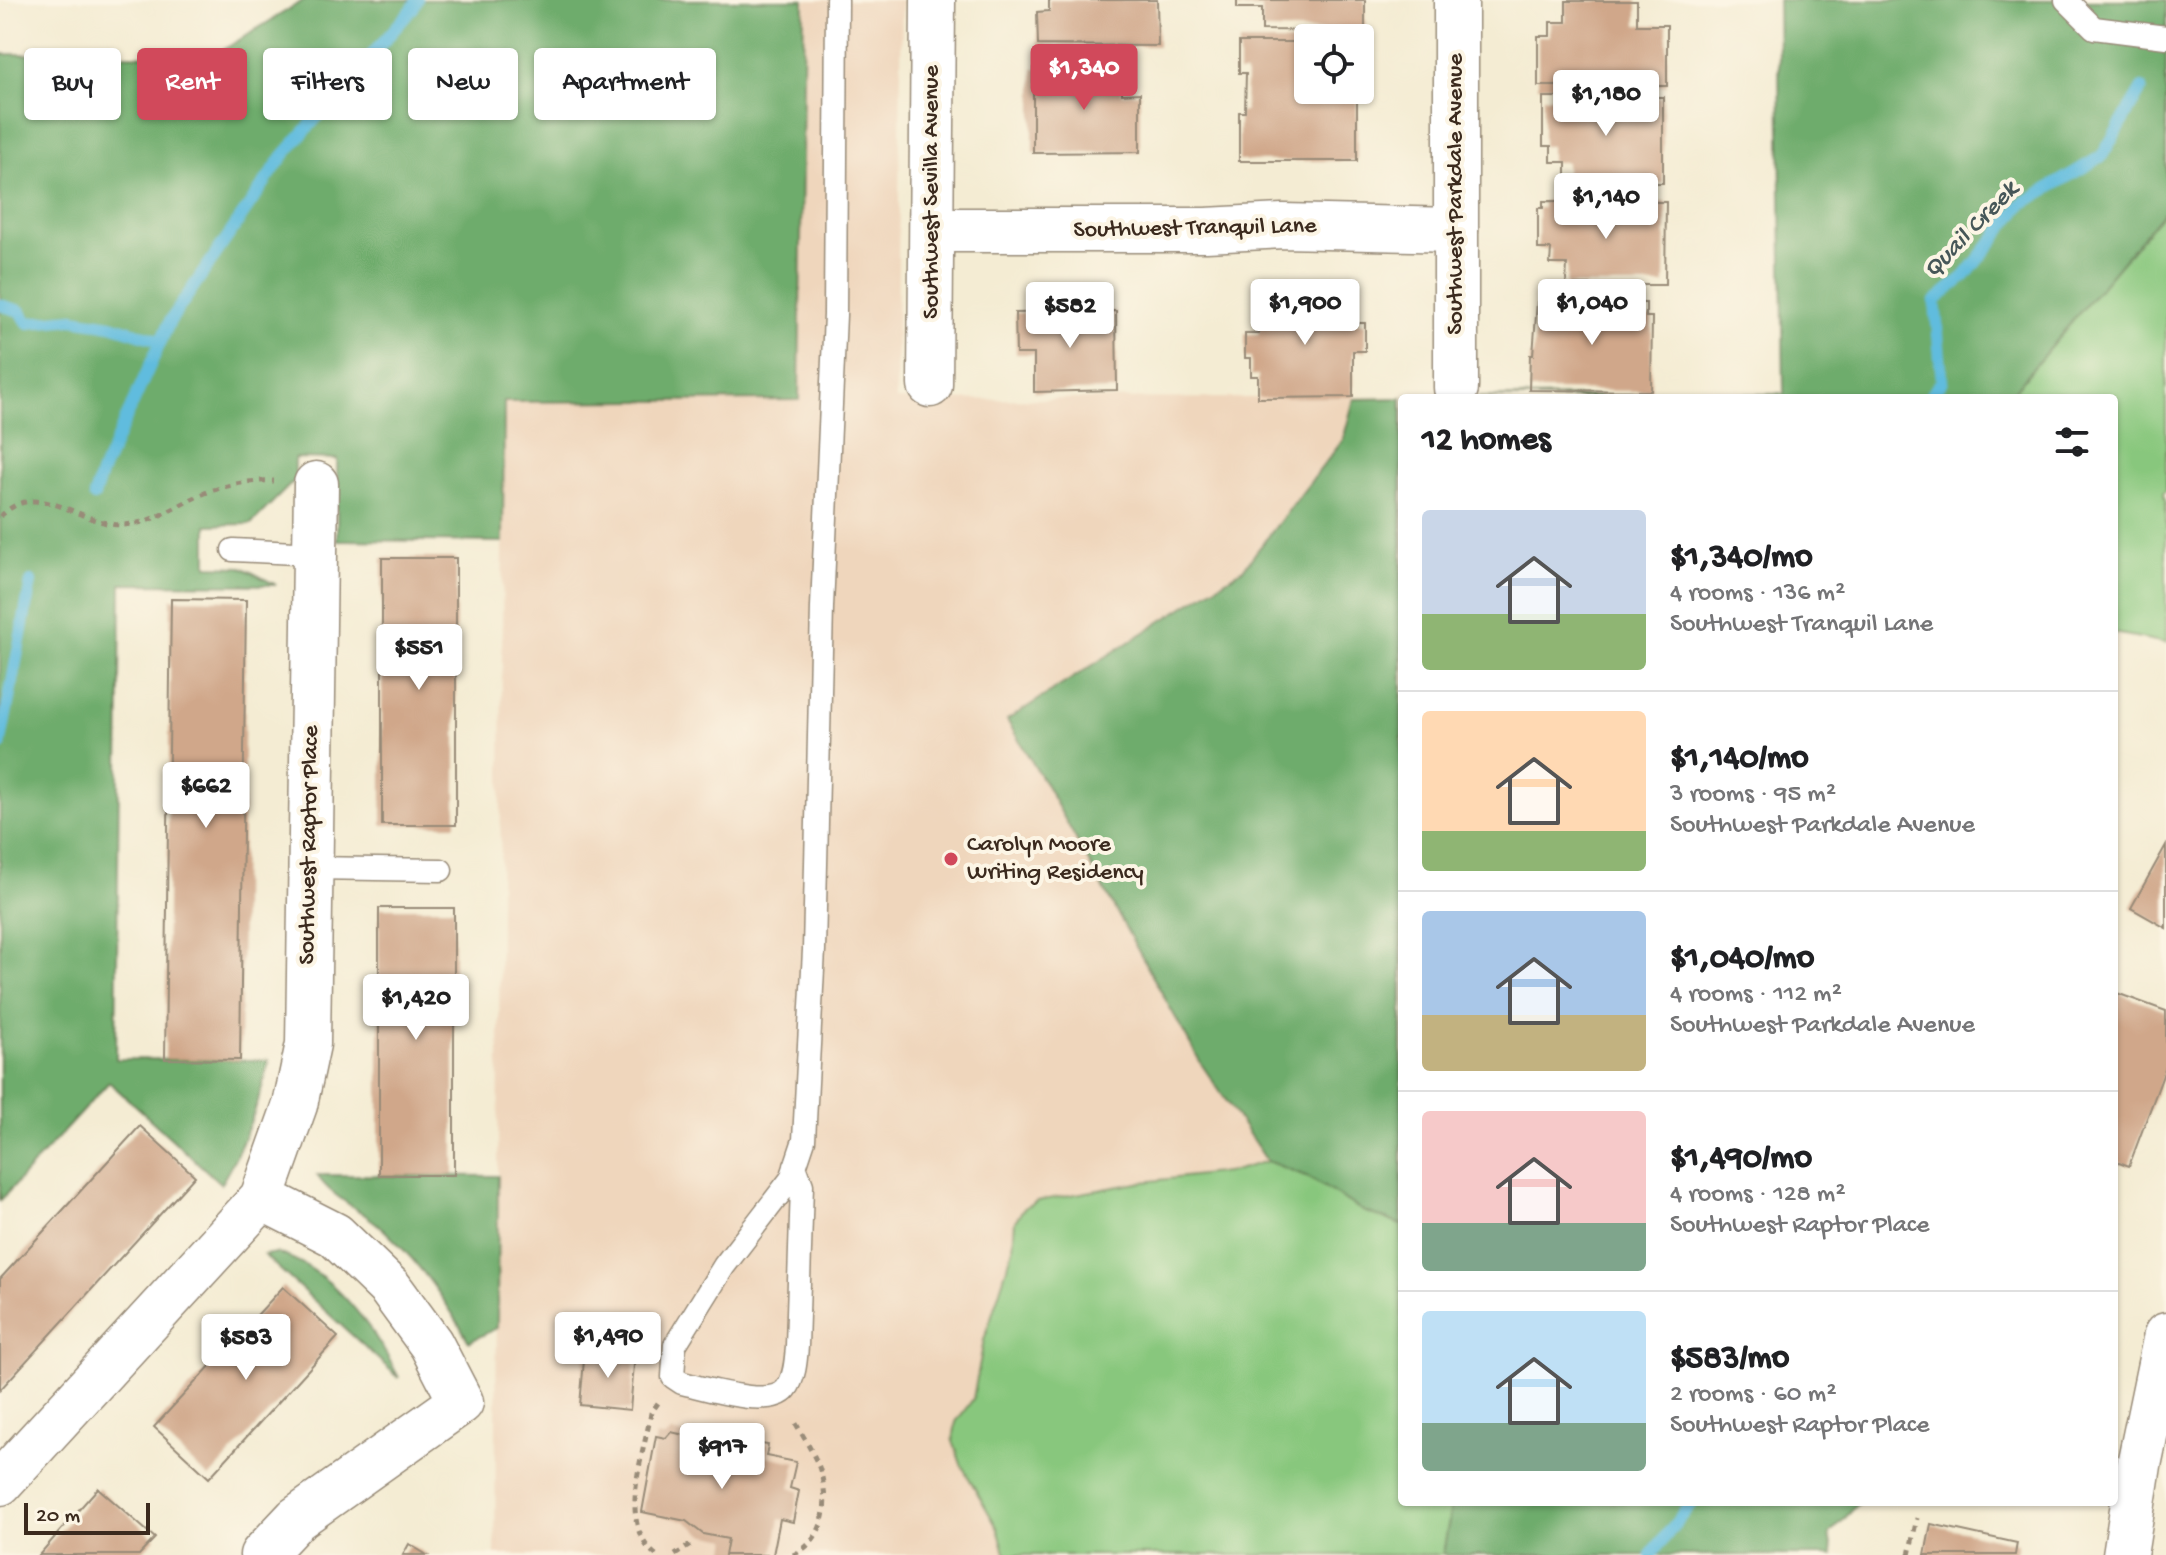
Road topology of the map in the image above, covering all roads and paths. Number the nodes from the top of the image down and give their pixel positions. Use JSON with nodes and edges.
{"nodes":[{"id":1,"x":837,"y":0,"type":"edge"},
{"id":2,"x":933,"y":0,"type":"edge"},
{"id":3,"x":1456,"y":0,"type":"edge"},
{"id":4,"x":2066,"y":0,"type":"edge"},
{"id":5,"x":2166,"y":37,"type":"edge"},
{"id":6,"x":933,"y":230,"type":"junction"},
{"id":7,"x":1456,"y":230,"type":"junction"},
{"id":8,"x":930,"y":385,"type":"dead end"},
{"id":9,"x":1456,"y":388,"type":"dead end"},
{"id":10,"x":316,"y":484,"type":"joint"},
{"id":11,"x":0,"y":516,"type":"edge"},
{"id":12,"x":233,"y":550,"type":"dead end"},
{"id":13,"x":315,"y":554,"type":"junction"},
{"id":14,"x":310,"y":868,"type":"junction"},
{"id":15,"x":441,"y":870,"type":"dead end"},
{"id":16,"x":795,"y":1166,"type":"junction"},
{"id":17,"x":262,"y":1198,"type":"junction"},
{"id":18,"x":2166,"y":1335,"type":"edge"},
{"id":19,"x":674,"y":1378,"type":"junction"},
{"id":20,"x":780,"y":1393,"type":"junction"},
{"id":21,"x":0,"y":1483,"type":"edge"},
{"id":22,"x":1917,"y":1518,"type":"dead end"},
{"id":23,"x":695,"y":1542,"type":"dead end"},
{"id":24,"x":262,"y":1555,"type":"edge"},
{"id":25,"x":656,"y":1555,"type":"edge"},
{"id":26,"x":675,"y":1555,"type":"edge"},
{"id":27,"x":793,"y":1555,"type":"edge"},
{"id":28,"x":1909,"y":1555,"type":"edge"},
{"id":29,"x":2125,"y":1555,"type":"edge"}],
"edges":[{"from":1,"to":16,"type":"lane"},
{"from":2,"to":6,"type":"street","name":"Southwest Sevilla Avenue"},
{"from":3,"to":7,"type":"street","name":"Southwest Parkdale Avenue"},
{"from":4,"to":5,"type":"lane"},
{"from":6,"to":7,"type":"street","name":"Southwest Tranquil Lane"},
{"from":6,"to":8,"type":"street","name":"Southwest Sevilla Avenue"},
{"from":7,"to":9,"type":"street","name":"Southwest Parkdale Avenue"},
{"from":10,"to":11,"type":"path"},
{"from":10,"to":13,"type":"street","name":"Southwest Raptor Place"},
{"from":12,"to":13,"type":"lane"},
{"from":13,"to":14,"type":"street","name":"Southwest Raptor Place"},
{"from":14,"to":15,"type":"lane"},
{"from":14,"to":17,"type":"street","name":"Southwest Raptor Place"},
{"from":16,"to":19,"type":"lane"},
{"from":16,"to":20,"type":"lane"},
{"from":17,"to":21,"type":"street","name":"Southwest Raptor Place"},
{"from":17,"to":24,"type":"street"},
{"from":18,"to":29,"type":"street"},
{"from":19,"to":20,"type":"lane"},
{"from":19,"to":25,"type":"path"},
{"from":20,"to":27,"type":"path"},
{"from":22,"to":28,"type":"path"},
{"from":23,"to":26,"type":"path"}]}
